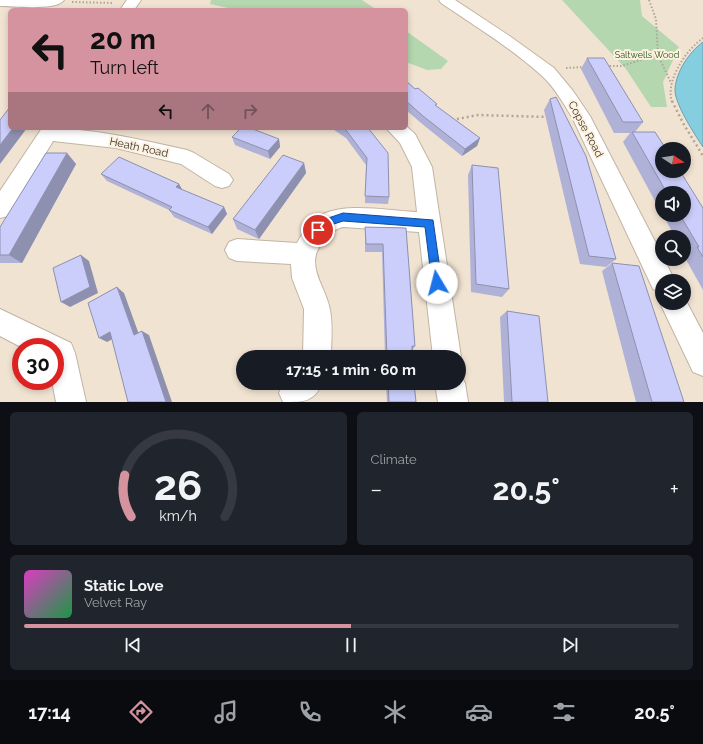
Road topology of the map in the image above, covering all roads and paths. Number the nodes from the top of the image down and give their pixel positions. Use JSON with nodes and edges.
{"nodes":[{"id":1,"x":446,"y":0,"type":"edge"},
{"id":2,"x":649,"y":0,"type":"edge"},
{"id":3,"x":55,"y":1,"type":"edge"},
{"id":4,"x":0,"y":2,"type":"edge"},
{"id":5,"x":131,"y":4,"type":"edge"},
{"id":6,"x":703,"y":38,"type":"edge"},
{"id":7,"x":658,"y":55,"type":"junction"},
{"id":8,"x":589,"y":67,"type":"edge"},
{"id":9,"x":602,"y":67,"type":"edge"},
{"id":10,"x":562,"y":68,"type":"dead end"},
{"id":11,"x":672,"y":85,"type":"junction"},
{"id":12,"x":580,"y":116,"type":"junction"},
{"id":13,"x":447,"y":122,"type":"edge"},
{"id":14,"x":398,"y":130,"type":"edge"},
{"id":15,"x":51,"y":131,"type":"edge"},
{"id":16,"x":703,"y":156,"type":"edge"},
{"id":17,"x":222,"y":180,"type":"dead end"},
{"id":18,"x":0,"y":209,"type":"edge"},
{"id":19,"x":429,"y":223,"type":"junction"},
{"id":20,"x":237,"y":250,"type":"dead end"},
{"id":21,"x":303,"y":254,"type":"junction"},
{"id":22,"x":659,"y":274,"type":"edge"},
{"id":23,"x":677,"y":310,"type":"edge"},
{"id":24,"x":0,"y":322,"type":"edge"},
{"id":25,"x":31,"y":338,"type":"edge"},
{"id":26,"x":317,"y":350,"type":"edge"},
{"id":27,"x":446,"y":350,"type":"edge"},
{"id":28,"x":703,"y":362,"type":"edge"},
{"id":29,"x":64,"y":368,"type":"edge"},
{"id":30,"x":451,"y":390,"type":"edge"},
{"id":31,"x":71,"y":402,"type":"edge"},
{"id":32,"x":453,"y":402,"type":"edge"}],
"edges":[{"from":1,"to":12,"type":"street","name":"Copse Road"},
{"from":2,"to":7,"type":"path"},
{"from":3,"to":4,"type":"street"},
{"from":3,"to":5,"type":"path"},
{"from":6,"to":11,"type":"path"},
{"from":7,"to":9,"type":"path"},
{"from":7,"to":11,"type":"path"},
{"from":8,"to":10,"type":"path"},
{"from":11,"to":16,"type":"path"},
{"from":12,"to":13,"type":"path"},
{"from":12,"to":22,"type":"street","name":"Copse Road"},
{"from":14,"to":19,"type":"street"},
{"from":15,"to":17,"type":"street","name":"Heath Road"},
{"from":15,"to":18,"type":"street","name":"Heath Road"},
{"from":19,"to":21,"type":"street"},
{"from":19,"to":27,"type":"street"},
{"from":20,"to":21,"type":"street"},
{"from":21,"to":26,"type":"street"},
{"from":23,"to":28,"type":"street"},
{"from":24,"to":25,"type":"street"},
{"from":29,"to":31,"type":"street"},
{"from":30,"to":32,"type":"street"}]}
